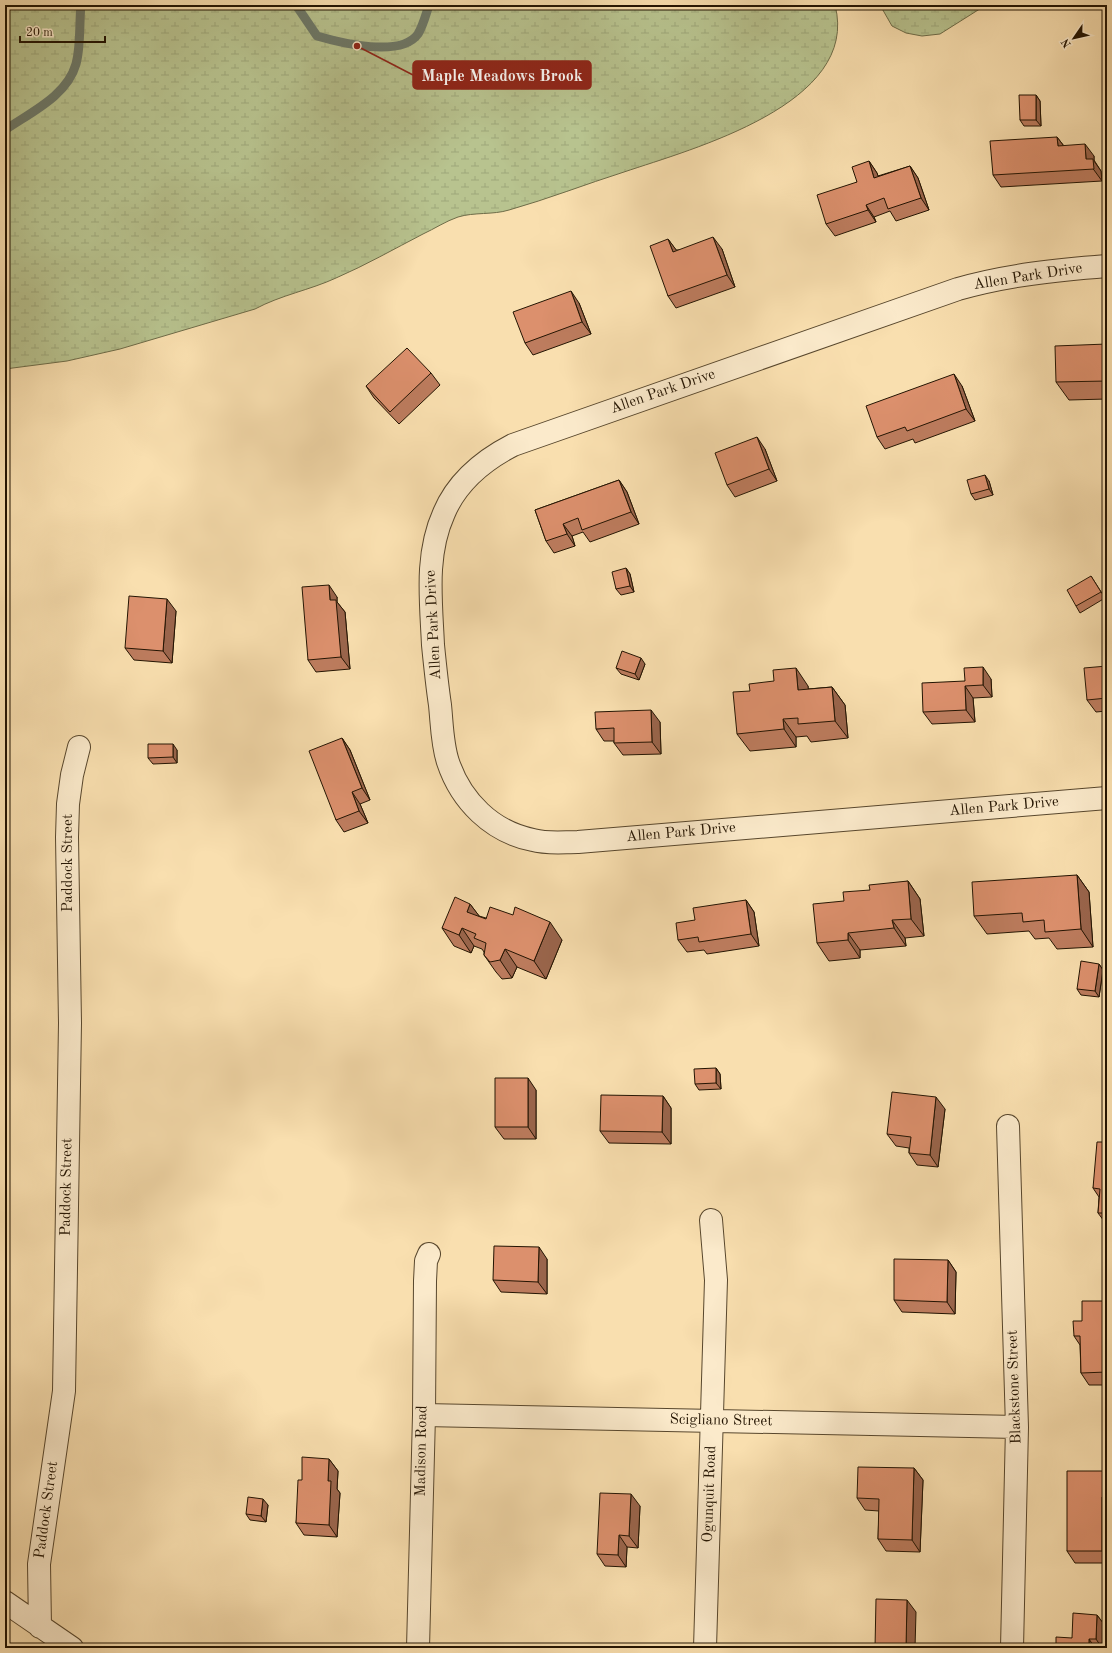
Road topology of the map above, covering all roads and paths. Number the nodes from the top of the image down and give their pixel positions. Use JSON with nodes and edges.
{"nodes":[{"id":1,"x":1107,"y":266,"type":"edge"},
{"id":2,"x":80,"y":747,"type":"dead end"},
{"id":3,"x":1107,"y":798,"type":"edge"},
{"id":4,"x":1008,"y":1126,"type":"dead end"},
{"id":5,"x":711,"y":1220,"type":"dead end"},
{"id":6,"x":429,"y":1254,"type":"dead end"},
{"id":7,"x":424,"y":1415,"type":"junction"},
{"id":8,"x":713,"y":1421,"type":"junction"},
{"id":9,"x":1018,"y":1427,"type":"junction"},
{"id":10,"x":5,"y":1602,"type":"edge"},
{"id":11,"x":40,"y":1627,"type":"junction"},
{"id":12,"x":72,"y":1648,"type":"edge"},
{"id":13,"x":418,"y":1648,"type":"edge"},
{"id":14,"x":705,"y":1648,"type":"edge"},
{"id":15,"x":1012,"y":1648,"type":"edge"}],
"edges":[{"from":1,"to":3,"type":"street","name":"Allen Park Drive"},
{"from":2,"to":11,"type":"street","name":"Paddock Street"},
{"from":4,"to":9,"type":"street","name":"Blackstone Street"},
{"from":5,"to":8,"type":"street","name":"Ogunquit Road"},
{"from":6,"to":7,"type":"street","name":"Madison Road"},
{"from":7,"to":8,"type":"street","name":"Scigliano Street"},
{"from":7,"to":13,"type":"street","name":"Madison Road"},
{"from":8,"to":9,"type":"street","name":"Scigliano Street"},
{"from":8,"to":14,"type":"street","name":"Ogunquit Road"},
{"from":9,"to":15,"type":"street","name":"Blackstone Street"},
{"from":10,"to":11,"type":"street"},
{"from":11,"to":12,"type":"street"}]}
